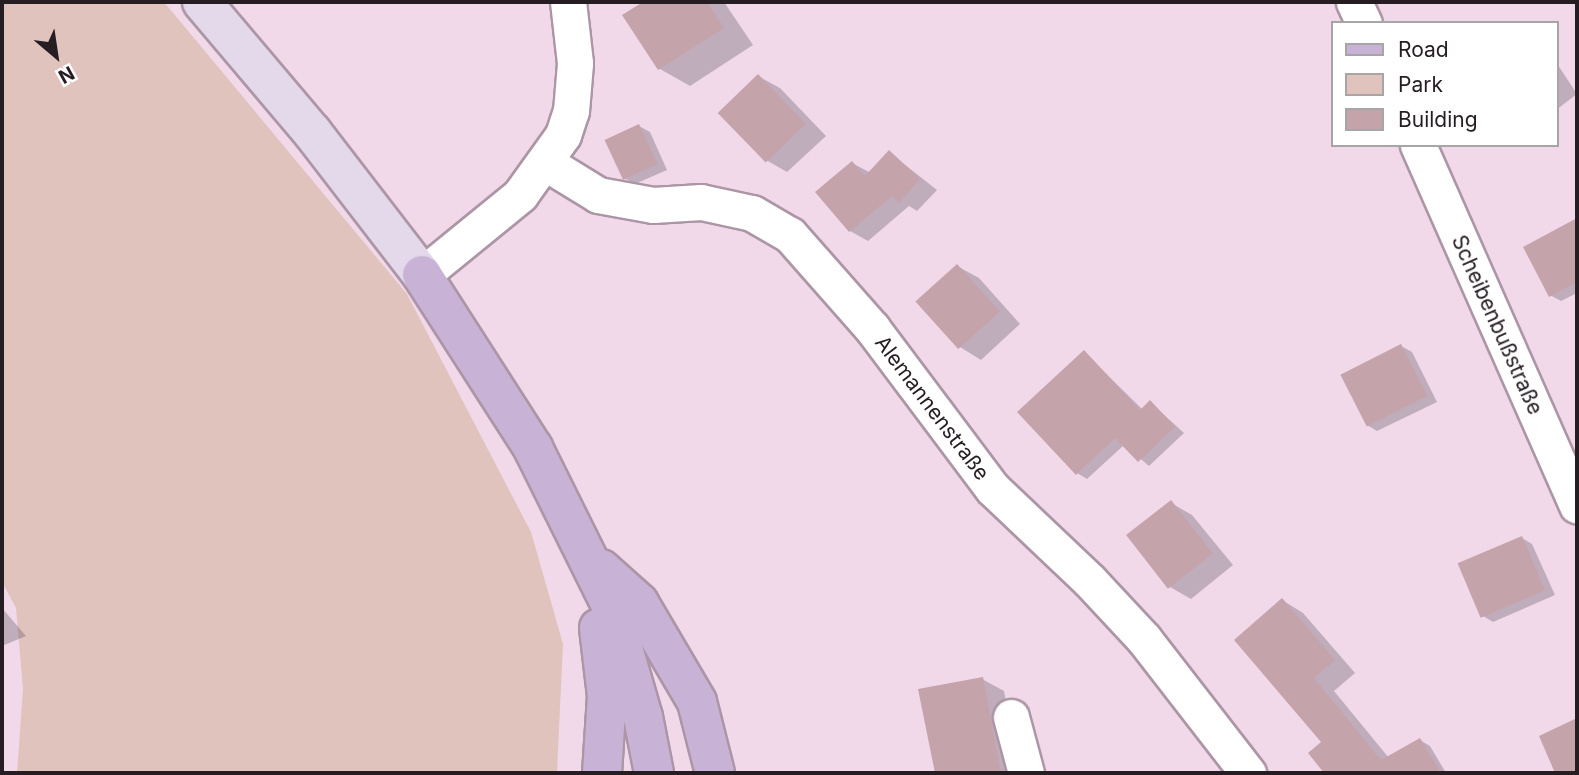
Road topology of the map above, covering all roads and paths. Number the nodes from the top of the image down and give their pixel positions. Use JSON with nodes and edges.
{"nodes":[{"id":1,"x":201,"y":2,"type":"edge"},
{"id":2,"x":568,"y":2,"type":"edge"},
{"id":3,"x":1354,"y":2,"type":"edge"},
{"id":4,"x":1363,"y":21,"type":"edge"},
{"id":5,"x":1419,"y":147,"type":"edge"},
{"id":6,"x":546,"y":163,"type":"junction"},
{"id":7,"x":422,"y":275,"type":"junction"},
{"id":8,"x":1577,"y":505,"type":"edge"},
{"id":9,"x":590,"y":560,"type":"junction"},
{"id":10,"x":1011,"y":717,"type":"dead end"},
{"id":11,"x":602,"y":773,"type":"edge"},
{"id":12,"x":654,"y":773,"type":"edge"},
{"id":13,"x":715,"y":773,"type":"edge"},
{"id":14,"x":1026,"y":773,"type":"edge"},
{"id":15,"x":1248,"y":773,"type":"edge"}],
"edges":[{"from":1,"to":7,"type":"main road"},
{"from":2,"to":6,"type":"street"},
{"from":3,"to":4,"type":"street"},
{"from":5,"to":8,"type":"street","name":"Scheibenbußstraße"},
{"from":6,"to":7,"type":"street"},
{"from":6,"to":15,"type":"street","name":"Alemannenstraße"},
{"from":7,"to":9,"type":"main road"},
{"from":9,"to":11,"type":"main road"},
{"from":9,"to":12,"type":"main road"},
{"from":9,"to":13,"type":"main road"},
{"from":10,"to":14,"type":"street"}]}
